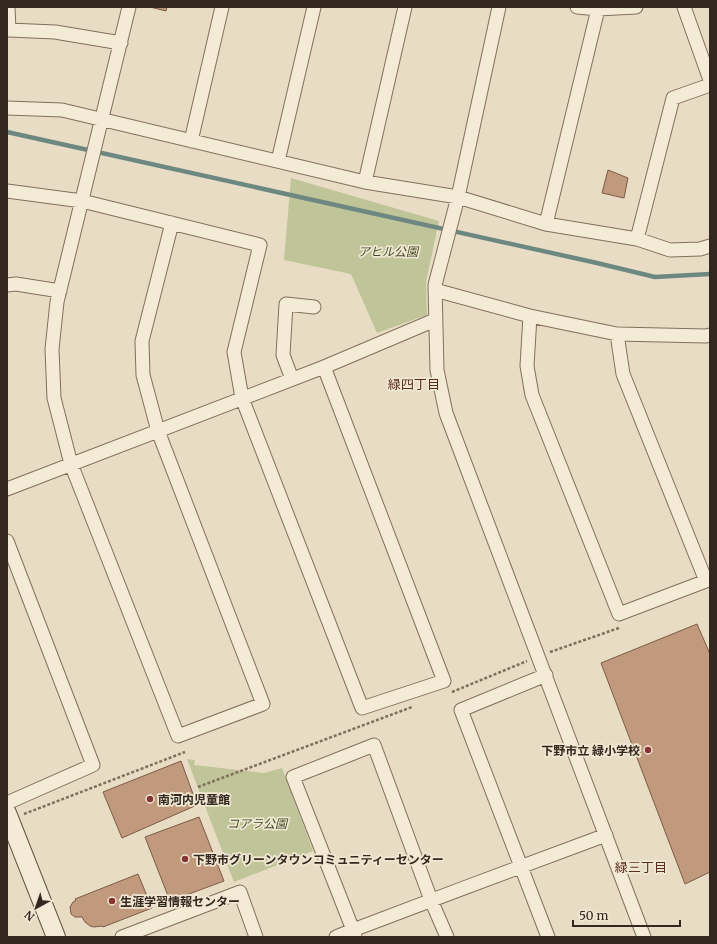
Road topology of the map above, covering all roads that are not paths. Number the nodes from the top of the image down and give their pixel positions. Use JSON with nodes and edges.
{"nodes":[{"id":1,"x":8,"y":7,"type":"edge"},
{"id":2,"x":129,"y":7,"type":"edge"},
{"id":3,"x":222,"y":7,"type":"edge"},
{"id":4,"x":314,"y":7,"type":"edge"},
{"id":5,"x":405,"y":7,"type":"edge"},
{"id":6,"x":499,"y":7,"type":"edge"},
{"id":7,"x":577,"y":7,"type":"edge"},
{"id":8,"x":636,"y":7,"type":"edge"},
{"id":9,"x":684,"y":7,"type":"edge"},
{"id":10,"x":598,"y":9,"type":"junction"},
{"id":11,"x":8,"y":30,"type":"edge"},
{"id":12,"x":121,"y":43,"type":"junction"},
{"id":13,"x":710,"y":80,"type":"edge"},
{"id":14,"x":710,"y":85,"type":"edge"},
{"id":15,"x":7,"y":108,"type":"edge"},
{"id":16,"x":102,"y":119,"type":"junction"},
{"id":17,"x":191,"y":141,"type":"junction"},
{"id":18,"x":278,"y":161,"type":"junction"},
{"id":19,"x":365,"y":182,"type":"junction"},
{"id":20,"x":7,"y":190,"type":"edge"},
{"id":21,"x":458,"y":197,"type":"junction"},
{"id":22,"x":82,"y":201,"type":"junction"},
{"id":23,"x":172,"y":223,"type":"junction"},
{"id":24,"x":546,"y":224,"type":"junction"},
{"id":25,"x":637,"y":239,"type":"junction"},
{"id":26,"x":710,"y":246,"type":"edge"},
{"id":27,"x":7,"y":285,"type":"edge"},
{"id":28,"x":435,"y":290,"type":"junction"},
{"id":29,"x":60,"y":291,"type":"junction"},
{"id":30,"x":314,"y":307,"type":"dead end"},
{"id":31,"x":530,"y":316,"type":"junction"},
{"id":32,"x":435,"y":320,"type":"junction"},
{"id":33,"x":617,"y":334,"type":"junction"},
{"id":34,"x":709,"y":339,"type":"edge"},
{"id":35,"x":324,"y":367,"type":"junction"},
{"id":36,"x":292,"y":379,"type":"junction"},
{"id":37,"x":242,"y":398,"type":"junction"},
{"id":38,"x":158,"y":431,"type":"junction"},
{"id":39,"x":71,"y":464,"type":"junction"},
{"id":40,"x":7,"y":489,"type":"edge"},
{"id":41,"x":7,"y":541,"type":"edge"},
{"id":42,"x":546,"y":674,"type":"junction"},
{"id":43,"x":7,"y":803,"type":"edge"},
{"id":44,"x":14,"y":814,"type":"edge"},
{"id":45,"x":606,"y":835,"type":"junction"},
{"id":46,"x":521,"y":866,"type":"junction"},
{"id":47,"x":431,"y":900,"type":"junction"},
{"id":48,"x":354,"y":934,"type":"edge"},
{"id":49,"x":56,"y":937,"type":"edge"},
{"id":50,"x":122,"y":937,"type":"edge"},
{"id":51,"x":256,"y":937,"type":"edge"},
{"id":52,"x":336,"y":937,"type":"edge"},
{"id":53,"x":447,"y":937,"type":"edge"},
{"id":54,"x":548,"y":937,"type":"edge"},
{"id":55,"x":644,"y":937,"type":"edge"}],
"edges":[{"from":1,"to":11,"type":"street"},
{"from":2,"to":12,"type":"street"},
{"from":3,"to":17,"type":"street"},
{"from":4,"to":18,"type":"street"},
{"from":5,"to":19,"type":"street"},
{"from":6,"to":21,"type":"street"},
{"from":7,"to":10,"type":"street"},
{"from":8,"to":10,"type":"street"},
{"from":9,"to":13,"type":"street"},
{"from":10,"to":24,"type":"street"},
{"from":11,"to":12,"type":"street"},
{"from":12,"to":16,"type":"street"},
{"from":14,"to":25,"type":"street"},
{"from":15,"to":16,"type":"street"},
{"from":16,"to":17,"type":"street"},
{"from":16,"to":22,"type":"street"},
{"from":17,"to":18,"type":"street"},
{"from":18,"to":19,"type":"street"},
{"from":19,"to":21,"type":"street"},
{"from":20,"to":22,"type":"street"},
{"from":21,"to":24,"type":"street"},
{"from":21,"to":28,"type":"street"},
{"from":22,"to":23,"type":"street"},
{"from":22,"to":29,"type":"street"},
{"from":23,"to":37,"type":"street"},
{"from":23,"to":38,"type":"street"},
{"from":24,"to":25,"type":"street"},
{"from":25,"to":26,"type":"street"},
{"from":27,"to":29,"type":"street"},
{"from":28,"to":31,"type":"street"},
{"from":28,"to":32,"type":"street"},
{"from":29,"to":39,"type":"street"},
{"from":30,"to":36,"type":"street"},
{"from":31,"to":33,"type":"street"},
{"from":31,"to":33,"type":"street"},
{"from":32,"to":35,"type":"street"},
{"from":32,"to":42,"type":"street"},
{"from":33,"to":34,"type":"street"},
{"from":35,"to":36,"type":"street"},
{"from":35,"to":37,"type":"street"},
{"from":36,"to":37,"type":"street"},
{"from":37,"to":38,"type":"street"},
{"from":38,"to":39,"type":"street"},
{"from":38,"to":39,"type":"street"},
{"from":39,"to":40,"type":"street"},
{"from":41,"to":43,"type":"street"},
{"from":42,"to":45,"type":"street"},
{"from":42,"to":46,"type":"street"},
{"from":44,"to":49,"type":"street"},
{"from":45,"to":46,"type":"street"},
{"from":45,"to":55,"type":"street"},
{"from":46,"to":47,"type":"street"},
{"from":46,"to":54,"type":"street"},
{"from":47,"to":48,"type":"street"},
{"from":47,"to":48,"type":"street"},
{"from":47,"to":53,"type":"street"},
{"from":48,"to":52,"type":"street"},
{"from":50,"to":51,"type":"street"}]}
